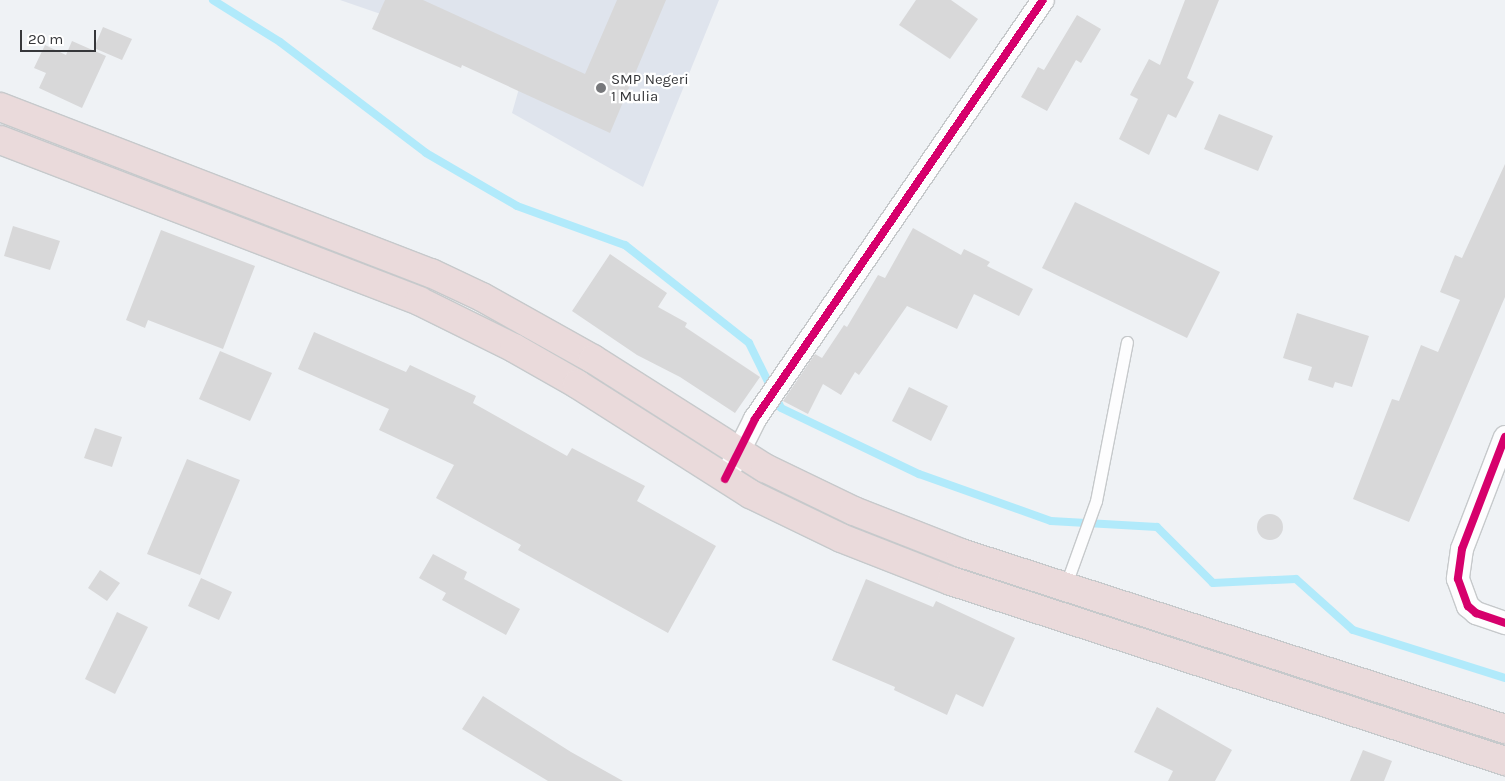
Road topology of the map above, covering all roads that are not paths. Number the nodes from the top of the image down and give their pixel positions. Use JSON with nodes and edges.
{"nodes":[{"id":1,"x":1043,"y":0,"type":"edge"},
{"id":2,"x":0,"y":107,"type":"edge"},
{"id":3,"x":0,"y":140,"type":"edge"},
{"id":4,"x":1127,"y":342,"type":"dead end"},
{"id":5,"x":1505,"y":437,"type":"edge"},
{"id":6,"x":736,"y":451,"type":"junction"},
{"id":7,"x":725,"y":480,"type":"junction"},
{"id":8,"x":1068,"y":580,"type":"junction"},
{"id":9,"x":1505,"y":622,"type":"edge"},
{"id":10,"x":1505,"y":729,"type":"edge"},
{"id":11,"x":1505,"y":761,"type":"edge"}],
"edges":[{"from":1,"to":6,"type":"street"},
{"from":2,"to":6,"type":"highway"},
{"from":3,"to":7,"type":"highway"},
{"from":4,"to":8,"type":"lane"},
{"from":5,"to":9,"type":"street"},
{"from":6,"to":7,"type":"street"},
{"from":6,"to":8,"type":"highway"},
{"from":7,"to":11,"type":"highway"},
{"from":8,"to":10,"type":"highway"}]}
